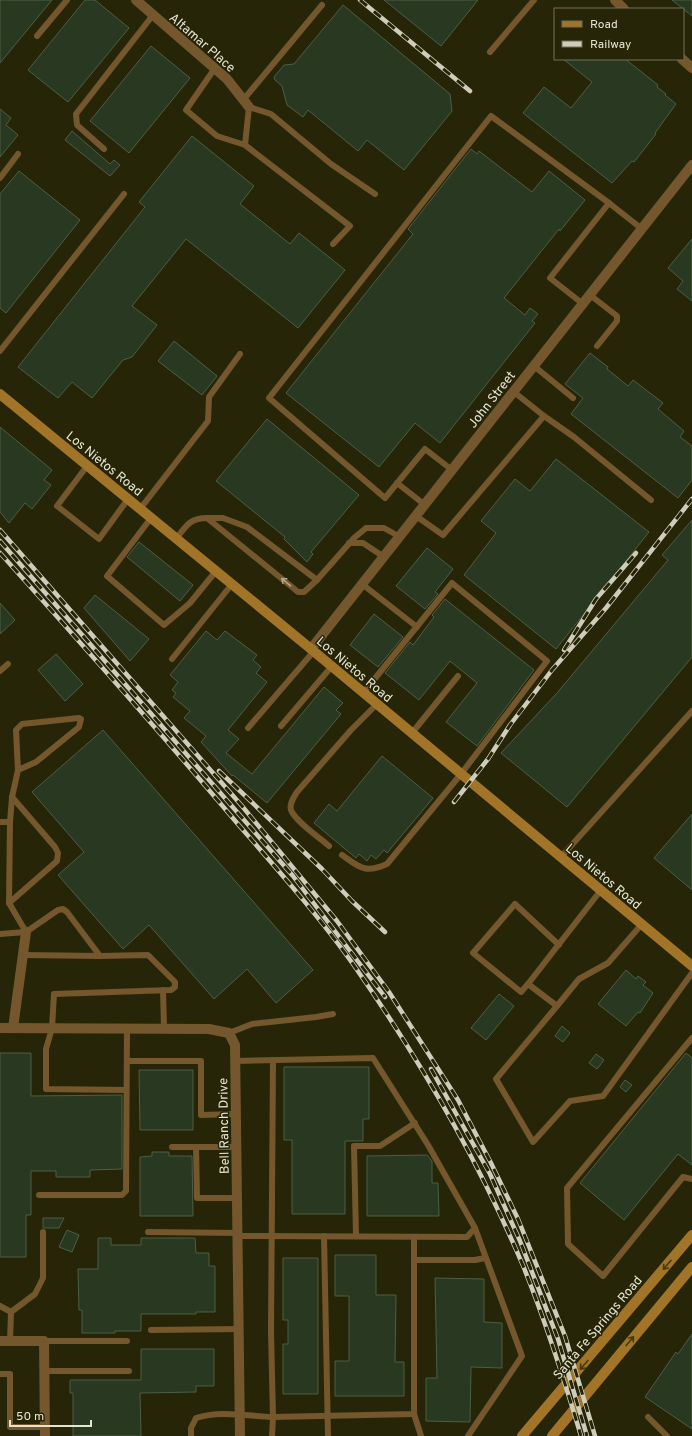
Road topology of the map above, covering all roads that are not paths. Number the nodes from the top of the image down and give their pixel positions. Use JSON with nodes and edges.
{"nodes":[{"id":1,"x":67,"y":0,"type":"edge"},
{"id":2,"x":136,"y":0,"type":"edge"},
{"id":3,"x":534,"y":0,"type":"edge"},
{"id":4,"x":615,"y":0,"type":"edge"},
{"id":5,"x":322,"y":5,"type":"dead end"},
{"id":6,"x":623,"y":8,"type":"edge"},
{"id":7,"x":153,"y":15,"type":"junction"},
{"id":8,"x":37,"y":36,"type":"dead end"},
{"id":9,"x":490,"y":52,"type":"dead end"},
{"id":10,"x":683,"y":60,"type":"edge"},
{"id":11,"x":215,"y":68,"type":"junction"},
{"id":12,"x":692,"y":68,"type":"edge"},
{"id":13,"x":246,"y":103,"type":"junction"},
{"id":14,"x":245,"y":145,"type":"junction"},
{"id":15,"x":104,"y":149,"type":"dead end"},
{"id":16,"x":18,"y":154,"type":"dead end"},
{"id":17,"x":692,"y":166,"type":"edge"},
{"id":18,"x":0,"y":178,"type":"edge"},
{"id":19,"x":124,"y":194,"type":"dead end"},
{"id":20,"x":375,"y":194,"type":"dead end"},
{"id":21,"x":609,"y":203,"type":"junction"},
{"id":22,"x":642,"y":229,"type":"junction"},
{"id":23,"x":332,"y":244,"type":"dead end"},
{"id":24,"x":590,"y":295,"type":"junction"},
{"id":25,"x":583,"y":304,"type":"junction"},
{"id":26,"x":598,"y":346,"type":"dead end"},
{"id":27,"x":0,"y":351,"type":"edge"},
{"id":28,"x":240,"y":354,"type":"dead end"},
{"id":29,"x":534,"y":366,"type":"junction"},
{"id":30,"x":514,"y":392,"type":"junction"},
{"id":31,"x":0,"y":394,"type":"edge"},
{"id":32,"x":573,"y":398,"type":"dead end"},
{"id":33,"x":544,"y":416,"type":"junction"},
{"id":34,"x":87,"y":466,"type":"junction"},
{"id":35,"x":452,"y":470,"type":"junction"},
{"id":36,"x":397,"y":483,"type":"junction"},
{"id":37,"x":128,"y":499,"type":"junction"},
{"id":38,"x":651,"y":500,"type":"dead end"},
{"id":39,"x":425,"y":505,"type":"junction"},
{"id":40,"x":140,"y":509,"type":"junction"},
{"id":41,"x":416,"y":516,"type":"junction"},
{"id":42,"x":151,"y":518,"type":"junction"},
{"id":43,"x":207,"y":518,"type":"junction"},
{"id":44,"x":400,"y":537,"type":"junction"},
{"id":45,"x":176,"y":539,"type":"junction"},
{"id":46,"x":349,"y":543,"type":"junction"},
{"id":47,"x":384,"y":557,"type":"junction"},
{"id":48,"x":216,"y":571,"type":"junction"},
{"id":49,"x":317,"y":580,"type":"junction"},
{"id":50,"x":232,"y":584,"type":"junction"},
{"id":51,"x":362,"y":584,"type":"junction"},
{"id":52,"x":417,"y":627,"type":"junction"},
{"id":53,"x":313,"y":650,"type":"junction"},
{"id":54,"x":172,"y":659,"type":"dead end"},
{"id":55,"x":8,"y":664,"type":"dead end"},
{"id":56,"x":332,"y":666,"type":"junction"},
{"id":57,"x":0,"y":671,"type":"edge"},
{"id":58,"x":458,"y":676,"type":"dead end"},
{"id":59,"x":364,"y":692,"type":"junction"},
{"id":60,"x":377,"y":704,"type":"junction"},
{"id":61,"x":692,"y":711,"type":"edge"},
{"id":62,"x":281,"y":726,"type":"dead end"},
{"id":63,"x":248,"y":728,"type":"dead end"},
{"id":64,"x":412,"y":733,"type":"junction"},
{"id":65,"x":18,"y":770,"type":"junction"},
{"id":66,"x":461,"y":774,"type":"junction"},
{"id":67,"x":12,"y":797,"type":"junction"},
{"id":68,"x":0,"y":822,"type":"edge"},
{"id":69,"x":10,"y":822,"type":"junction"},
{"id":70,"x":329,"y":846,"type":"dead end"},
{"id":71,"x":342,"y":855,"type":"dead end"},
{"id":72,"x":561,"y":856,"type":"junction"},
{"id":73,"x":601,"y":890,"type":"junction"},
{"id":74,"x":9,"y":902,"type":"junction"},
{"id":75,"x":642,"y":924,"type":"junction"},
{"id":76,"x":26,"y":932,"type":"junction"},
{"id":77,"x":0,"y":934,"type":"edge"},
{"id":78,"x":559,"y":945,"type":"junction"},
{"id":79,"x":24,"y":955,"type":"junction"},
{"id":80,"x":100,"y":956,"type":"junction"},
{"id":81,"x":692,"y":966,"type":"edge"},
{"id":82,"x":692,"y":973,"type":"edge"},
{"id":83,"x":528,"y":984,"type":"junction"},
{"id":84,"x":163,"y":990,"type":"junction"},
{"id":85,"x":557,"y":1006,"type":"junction"},
{"id":86,"x":333,"y":1014,"type":"dead end"},
{"id":87,"x":0,"y":1028,"type":"edge"},
{"id":88,"x":13,"y":1028,"type":"junction"},
{"id":89,"x":52,"y":1028,"type":"junction"},
{"id":90,"x":128,"y":1028,"type":"junction"},
{"id":91,"x":164,"y":1028,"type":"junction"},
{"id":92,"x":229,"y":1033,"type":"junction"},
{"id":93,"x":692,"y":1038,"type":"edge"},
{"id":94,"x":273,"y":1060,"type":"junction"},
{"id":95,"x":127,"y":1061,"type":"junction"},
{"id":96,"x":236,"y":1061,"type":"junction"},
{"id":97,"x":126,"y":1090,"type":"junction"},
{"id":98,"x":236,"y":1114,"type":"junction"},
{"id":99,"x":415,"y":1123,"type":"junction"},
{"id":100,"x":172,"y":1147,"type":"dead end"},
{"id":101,"x":196,"y":1147,"type":"junction"},
{"id":102,"x":237,"y":1147,"type":"junction"},
{"id":103,"x":692,"y":1179,"type":"edge"},
{"id":104,"x":39,"y":1195,"type":"dead end"},
{"id":105,"x":237,"y":1198,"type":"junction"},
{"id":106,"x":475,"y":1228,"type":"junction"},
{"id":107,"x":43,"y":1232,"type":"dead end"},
{"id":108,"x":148,"y":1232,"type":"dead end"},
{"id":109,"x":238,"y":1234,"type":"junction"},
{"id":110,"x":692,"y":1235,"type":"edge"},
{"id":111,"x":272,"y":1236,"type":"junction"},
{"id":112,"x":324,"y":1236,"type":"junction"},
{"id":113,"x":356,"y":1236,"type":"junction"},
{"id":114,"x":414,"y":1236,"type":"junction"},
{"id":115,"x":485,"y":1258,"type":"junction"},
{"id":116,"x":414,"y":1260,"type":"junction"},
{"id":117,"x":692,"y":1267,"type":"edge"},
{"id":118,"x":0,"y":1306,"type":"edge"},
{"id":119,"x":11,"y":1312,"type":"junction"},
{"id":120,"x":239,"y":1329,"type":"junction"},
{"id":121,"x":151,"y":1330,"type":"dead end"},
{"id":122,"x":5,"y":1341,"type":"edge"},
{"id":123,"x":44,"y":1341,"type":"junction"},
{"id":124,"x":128,"y":1341,"type":"dead end"},
{"id":125,"x":44,"y":1372,"type":"junction"},
{"id":126,"x":129,"y":1372,"type":"dead end"},
{"id":127,"x":0,"y":1374,"type":"edge"},
{"id":128,"x":414,"y":1414,"type":"junction"},
{"id":129,"x":240,"y":1416,"type":"junction"},
{"id":130,"x":327,"y":1416,"type":"junction"},
{"id":131,"x":272,"y":1417,"type":"junction"},
{"id":132,"x":648,"y":1417,"type":"dead end"},
{"id":133,"x":45,"y":1431,"type":"edge"},
{"id":134,"x":191,"y":1436,"type":"edge"},
{"id":135,"x":240,"y":1436,"type":"edge"},
{"id":136,"x":272,"y":1436,"type":"edge"},
{"id":137,"x":328,"y":1436,"type":"edge"},
{"id":138,"x":421,"y":1436,"type":"edge"},
{"id":139,"x":468,"y":1436,"type":"edge"},
{"id":140,"x":522,"y":1436,"type":"edge"},
{"id":141,"x":552,"y":1436,"type":"edge"},
{"id":142,"x":667,"y":1436,"type":"edge"}],
"edges":[{"from":1,"to":8,"type":"lane"},
{"from":2,"to":7,"type":"street","name":"Altamar Place"},
{"from":3,"to":9,"type":"lane"},
{"from":4,"to":6,"type":"street"},
{"from":5,"to":13,"type":"lane"},
{"from":7,"to":11,"type":"street","name":"Altamar Place"},
{"from":7,"to":15,"type":"lane"},
{"from":10,"to":12,"type":"street"},
{"from":11,"to":13,"type":"street","name":"Altamar Place"},
{"from":11,"to":14,"type":"lane"},
{"from":13,"to":14,"type":"lane"},
{"from":13,"to":20,"type":"lane"},
{"from":14,"to":23,"type":"lane"},
{"from":16,"to":18,"type":"lane"},
{"from":17,"to":22,"type":"street","name":"John Street"},
{"from":19,"to":27,"type":"lane"},
{"from":21,"to":22,"type":"lane"},
{"from":21,"to":25,"type":"lane"},
{"from":21,"to":36,"type":"lane"},
{"from":22,"to":24,"type":"street","name":"John Street"},
{"from":24,"to":25,"type":"street","name":"John Street"},
{"from":24,"to":26,"type":"lane"},
{"from":25,"to":29,"type":"street","name":"John Street"},
{"from":28,"to":40,"type":"lane"},
{"from":29,"to":30,"type":"street","name":"John Street"},
{"from":29,"to":32,"type":"lane"},
{"from":30,"to":33,"type":"lane"},
{"from":30,"to":35,"type":"street","name":"John Street"},
{"from":31,"to":34,"type":"main road","name":"Los Nietos Road"},
{"from":33,"to":38,"type":"lane"},
{"from":33,"to":41,"type":"lane"},
{"from":34,"to":37,"type":"main road","name":"Los Nietos Road"},
{"from":34,"to":37,"type":"lane"},
{"from":35,"to":36,"type":"lane"},
{"from":35,"to":39,"type":"street","name":"John Street"},
{"from":36,"to":39,"type":"lane"},
{"from":37,"to":40,"type":"main road","name":"Los Nietos Road"},
{"from":39,"to":41,"type":"street","name":"John Street"},
{"from":40,"to":42,"type":"main road","name":"Los Nietos Road"},
{"from":41,"to":44,"type":"street","name":"John Street"},
{"from":42,"to":45,"type":"main road","name":"Los Nietos Road"},
{"from":42,"to":48,"type":"lane"},
{"from":43,"to":45,"type":"lane"},
{"from":43,"to":49,"type":"lane"},
{"from":49,"to":43,"type":"lane","one_way":true},
{"from":44,"to":46,"type":"lane"},
{"from":44,"to":47,"type":"street","name":"John Street"},
{"from":45,"to":48,"type":"main road","name":"Los Nietos Road"},
{"from":46,"to":47,"type":"lane"},
{"from":46,"to":49,"type":"lane"},
{"from":47,"to":51,"type":"street","name":"John Street"},
{"from":48,"to":50,"type":"main road","name":"Los Nietos Road"},
{"from":50,"to":53,"type":"main road","name":"Los Nietos Road"},
{"from":50,"to":54,"type":"lane"},
{"from":51,"to":52,"type":"lane"},
{"from":51,"to":53,"type":"street","name":"John Street"},
{"from":52,"to":59,"type":"lane"},
{"from":52,"to":66,"type":"lane"},
{"from":53,"to":56,"type":"main road","name":"Los Nietos Road"},
{"from":53,"to":63,"type":"lane"},
{"from":55,"to":57,"type":"lane"},
{"from":56,"to":59,"type":"main road","name":"Los Nietos Road"},
{"from":56,"to":62,"type":"lane"},
{"from":58,"to":64,"type":"lane"},
{"from":59,"to":60,"type":"main road","name":"Los Nietos Road"},
{"from":60,"to":64,"type":"main road","name":"Los Nietos Road"},
{"from":60,"to":70,"type":"lane"},
{"from":61,"to":72,"type":"lane"},
{"from":64,"to":66,"type":"main road","name":"Los Nietos Road"},
{"from":65,"to":65,"type":"lane"},
{"from":65,"to":67,"type":"lane"},
{"from":66,"to":71,"type":"lane"},
{"from":66,"to":72,"type":"main road","name":"Los Nietos Road"},
{"from":67,"to":69,"type":"lane"},
{"from":67,"to":74,"type":"lane"},
{"from":68,"to":69,"type":"lane"},
{"from":69,"to":74,"type":"lane"},
{"from":72,"to":73,"type":"main road","name":"Los Nietos Road"},
{"from":73,"to":75,"type":"main road","name":"Los Nietos Road"},
{"from":73,"to":78,"type":"lane"},
{"from":74,"to":76,"type":"lane"},
{"from":75,"to":81,"type":"main road","name":"Los Nietos Road"},
{"from":75,"to":85,"type":"lane"},
{"from":76,"to":77,"type":"lane"},
{"from":76,"to":79,"type":"street"},
{"from":76,"to":80,"type":"lane"},
{"from":78,"to":83,"type":"lane"},
{"from":78,"to":83,"type":"lane"},
{"from":79,"to":80,"type":"lane"},
{"from":79,"to":88,"type":"street"},
{"from":80,"to":84,"type":"lane"},
{"from":82,"to":85,"type":"lane"},
{"from":83,"to":85,"type":"lane"},
{"from":84,"to":89,"type":"lane"},
{"from":84,"to":91,"type":"lane"},
{"from":86,"to":92,"type":"lane"},
{"from":87,"to":88,"type":"street"},
{"from":88,"to":89,"type":"street"},
{"from":89,"to":90,"type":"street"},
{"from":89,"to":97,"type":"lane"},
{"from":90,"to":91,"type":"street"},
{"from":90,"to":95,"type":"lane"},
{"from":91,"to":92,"type":"street"},
{"from":92,"to":96,"type":"street","name":"Bell Ranch Drive"},
{"from":93,"to":103,"type":"lane"},
{"from":94,"to":96,"type":"lane"},
{"from":94,"to":99,"type":"lane"},
{"from":94,"to":111,"type":"lane"},
{"from":95,"to":97,"type":"lane"},
{"from":95,"to":98,"type":"lane"},
{"from":96,"to":98,"type":"street","name":"Bell Ranch Drive"},
{"from":97,"to":104,"type":"lane"},
{"from":98,"to":102,"type":"street","name":"Bell Ranch Drive"},
{"from":99,"to":106,"type":"lane"},
{"from":99,"to":113,"type":"lane"},
{"from":100,"to":101,"type":"lane"},
{"from":101,"to":102,"type":"lane"},
{"from":101,"to":105,"type":"lane"},
{"from":102,"to":105,"type":"street","name":"Bell Ranch Drive"},
{"from":105,"to":109,"type":"street","name":"Bell Ranch Drive"},
{"from":106,"to":114,"type":"lane"},
{"from":106,"to":115,"type":"lane"},
{"from":107,"to":119,"type":"lane"},
{"from":108,"to":109,"type":"lane"},
{"from":109,"to":111,"type":"lane"},
{"from":109,"to":120,"type":"street","name":"Bell Ranch Drive"},
{"from":110,"to":140,"type":"main road","name":"Santa Fe Springs Road","one_way":true},
{"from":111,"to":112,"type":"lane"},
{"from":111,"to":131,"type":"lane"},
{"from":112,"to":113,"type":"lane"},
{"from":112,"to":130,"type":"lane"},
{"from":113,"to":114,"type":"lane"},
{"from":114,"to":116,"type":"lane"},
{"from":115,"to":116,"type":"lane"},
{"from":115,"to":139,"type":"lane"},
{"from":116,"to":128,"type":"lane"},
{"from":141,"to":117,"type":"main road","one_way":true},
{"from":118,"to":119,"type":"lane"},
{"from":119,"to":122,"type":"lane"},
{"from":120,"to":121,"type":"lane"},
{"from":120,"to":129,"type":"street","name":"Bell Ranch Drive"},
{"from":122,"to":123,"type":"street"},
{"from":123,"to":124,"type":"lane"},
{"from":123,"to":125,"type":"street"},
{"from":125,"to":126,"type":"lane"},
{"from":125,"to":133,"type":"street"},
{"from":127,"to":133,"type":"lane"},
{"from":128,"to":130,"type":"lane"},
{"from":128,"to":138,"type":"lane"},
{"from":129,"to":131,"type":"lane"},
{"from":129,"to":134,"type":"lane"},
{"from":129,"to":135,"type":"street","name":"Bell Ranch Drive"},
{"from":130,"to":131,"type":"lane"},
{"from":130,"to":137,"type":"lane"},
{"from":131,"to":136,"type":"lane"},
{"from":132,"to":142,"type":"lane"}]}
